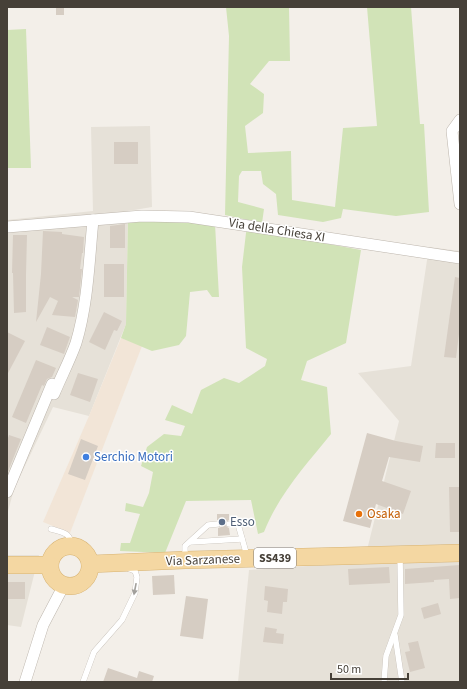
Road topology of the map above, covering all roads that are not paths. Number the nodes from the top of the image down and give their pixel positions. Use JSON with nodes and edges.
{"nodes":[{"id":1,"x":460,"y":120,"type":"edge"},
{"id":2,"x":460,"y":204,"type":"edge"},
{"id":3,"x":93,"y":220,"type":"junction"},
{"id":4,"x":7,"y":227,"type":"edge"},
{"id":5,"x":460,"y":258,"type":"edge"},
{"id":6,"x":54,"y":379,"type":"dead end"},
{"id":7,"x":54,"y":394,"type":"dead end"},
{"id":8,"x":7,"y":492,"type":"edge"},
{"id":9,"x":218,"y":524,"type":"dead end"},
{"id":10,"x":229,"y":524,"type":"dead end"},
{"id":11,"x":51,"y":529,"type":"dead end"},
{"id":12,"x":242,"y":539,"type":"junction"},
{"id":13,"x":190,"y":542,"type":"junction"},
{"id":14,"x":73,"y":547,"type":"junction"},
{"id":15,"x":460,"y":553,"type":"edge"},
{"id":16,"x":400,"y":555,"type":"junction"},
{"id":17,"x":248,"y":558,"type":"junction"},
{"id":18,"x":185,"y":560,"type":"junction"},
{"id":19,"x":96,"y":564,"type":"junction"},
{"id":20,"x":7,"y":565,"type":"edge"},
{"id":21,"x":50,"y":565,"type":"junction"},
{"id":22,"x":64,"y":585,"type":"junction"},
{"id":23,"x":395,"y":633,"type":"junction"},
{"id":24,"x":26,"y":682,"type":"edge"},
{"id":25,"x":83,"y":682,"type":"edge"},
{"id":26,"x":384,"y":682,"type":"edge"},
{"id":27,"x":402,"y":682,"type":"edge"}],
"edges":[{"from":1,"to":2,"type":"street"},
{"from":3,"to":4,"type":"street","name":"Via della Chiesa XI"},
{"from":3,"to":5,"type":"street","name":"Via della Chiesa XI"},
{"from":3,"to":7,"type":"street"},
{"from":6,"to":8,"type":"street"},
{"from":9,"to":13,"type":"lane"},
{"from":10,"to":12,"type":"lane"},
{"from":11,"to":14,"type":"lane"},
{"from":12,"to":13,"type":"lane"},
{"from":12,"to":17,"type":"lane"},
{"from":13,"to":18,"type":"lane"},
{"from":14,"to":19,"type":"main road"},
{"from":14,"to":21,"type":"main road"},
{"from":15,"to":16,"type":"main road","name":"Via Sarzanese","number":"SS439"},
{"from":16,"to":17,"type":"main road","name":"Via Sarzanese","number":"SS439"},
{"from":16,"to":23,"type":"lane"},
{"from":17,"to":18,"type":"main road","name":"Via Sarzanese","number":"SS439"},
{"from":18,"to":19,"type":"main road","name":"Via Sarzanese","number":"SS439"},
{"from":19,"to":22,"type":"main road"},
{"from":19,"to":25,"type":"lane","one_way":true},
{"from":20,"to":21,"type":"main road"},
{"from":21,"to":22,"type":"main road"},
{"from":22,"to":24,"type":"street"},
{"from":23,"to":26,"type":"lane"},
{"from":23,"to":27,"type":"lane"}]}
